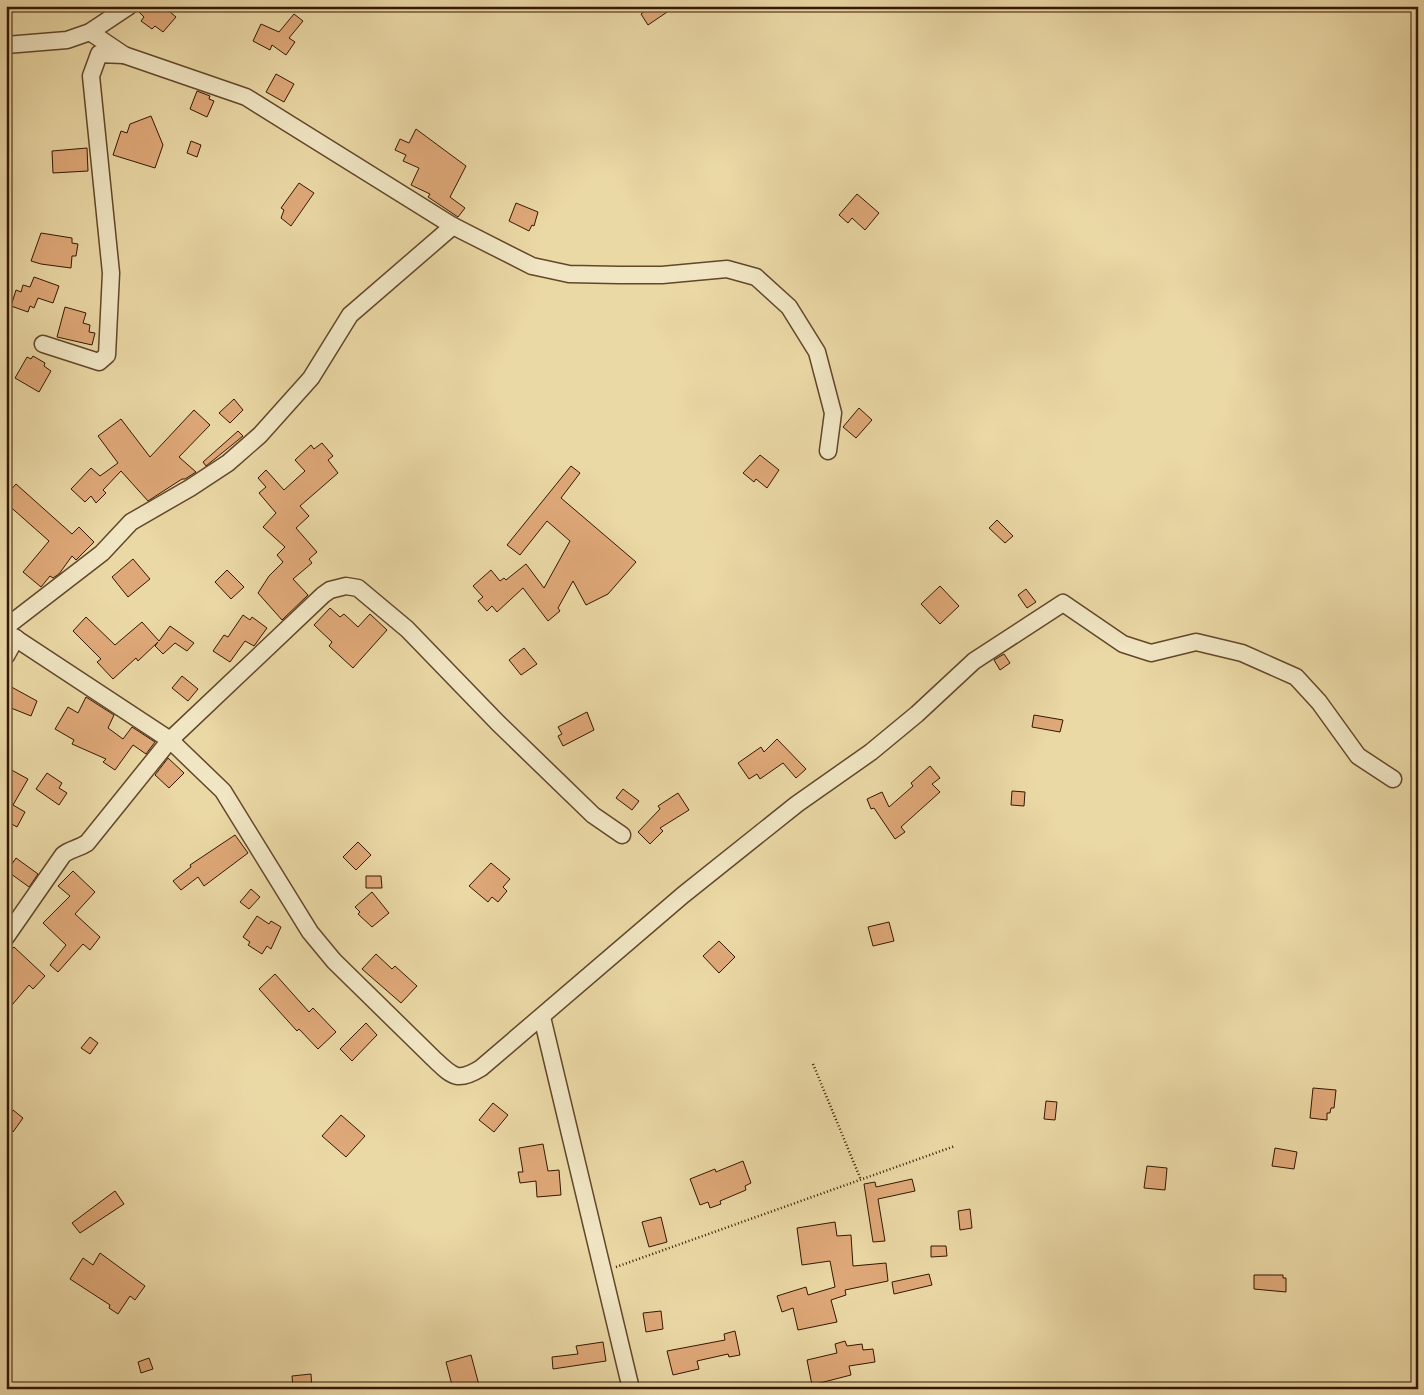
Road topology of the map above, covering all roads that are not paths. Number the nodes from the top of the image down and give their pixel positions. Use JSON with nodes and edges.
{"nodes":[{"id":1,"x":129,"y":6,"type":"edge"},
{"id":2,"x":90,"y":32,"type":"junction"},
{"id":3,"x":6,"y":45,"type":"edge"},
{"id":4,"x":124,"y":55,"type":"junction"},
{"id":5,"x":453,"y":226,"type":"junction"},
{"id":6,"x":43,"y":344,"type":"dead end"},
{"id":7,"x":828,"y":451,"type":"dead end"},
{"id":8,"x":9,"y":632,"type":"edge"},
{"id":9,"x":6,"y":656,"type":"edge"},
{"id":10,"x":170,"y":740,"type":"junction"},
{"id":11,"x":1393,"y":780,"type":"dead end"},
{"id":12,"x":622,"y":835,"type":"dead end"},
{"id":13,"x":6,"y":937,"type":"edge"},
{"id":14,"x":542,"y":1017,"type":"junction"},
{"id":15,"x":631,"y":1389,"type":"edge"}],
"edges":[{"from":1,"to":2,"type":"street"},
{"from":2,"to":3,"type":"street"},
{"from":2,"to":4,"type":"street"},
{"from":4,"to":5,"type":"street"},
{"from":4,"to":6,"type":"street"},
{"from":5,"to":7,"type":"street"},
{"from":5,"to":8,"type":"street"},
{"from":8,"to":9,"type":"street"},
{"from":8,"to":10,"type":"street"},
{"from":10,"to":12,"type":"street"},
{"from":10,"to":13,"type":"street"},
{"from":10,"to":14,"type":"street"},
{"from":11,"to":14,"type":"street"},
{"from":14,"to":15,"type":"street"}]}
